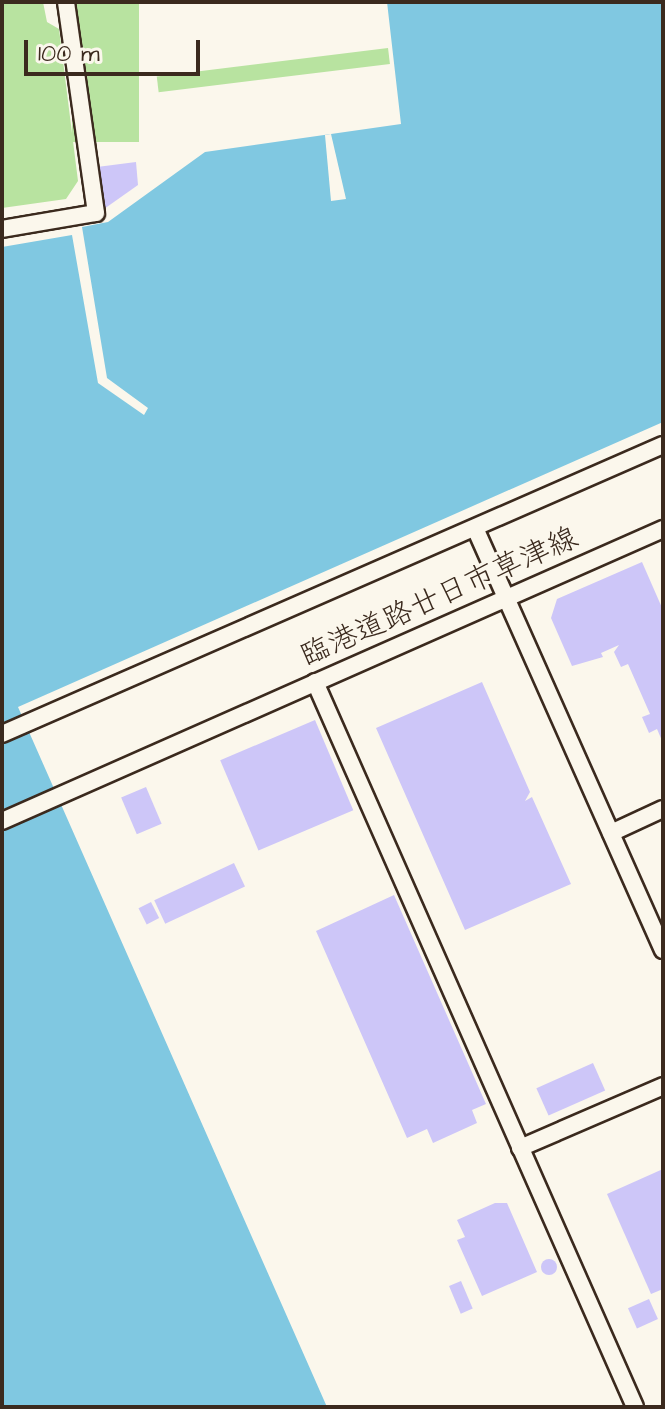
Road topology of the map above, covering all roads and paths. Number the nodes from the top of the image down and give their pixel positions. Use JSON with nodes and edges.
{"nodes":[{"id":1,"x":66,"y":2,"type":"edge"},
{"id":2,"x":2,"y":229,"type":"edge"},
{"id":3,"x":663,"y":445,"type":"edge"},
{"id":4,"x":475,"y":528,"type":"junction"},
{"id":5,"x":663,"y":529,"type":"edge"},
{"id":6,"x":506,"y":597,"type":"junction"},
{"id":7,"x":315,"y":682,"type":"junction"},
{"id":8,"x":2,"y":734,"type":"edge"},
{"id":9,"x":663,"y":809,"type":"edge"},
{"id":10,"x":2,"y":821,"type":"edge"},
{"id":11,"x":611,"y":833,"type":"junction"},
{"id":12,"x":663,"y":950,"type":"edge"},
{"id":13,"x":663,"y":1086,"type":"edge"},
{"id":14,"x":520,"y":1148,"type":"junction"},
{"id":15,"x":635,"y":1407,"type":"edge"}],
"edges":[{"from":1,"to":2,"type":"street"},
{"from":3,"to":4,"type":"street","name":"臨港道路廿日市草津線"},
{"from":4,"to":6,"type":"street"},
{"from":4,"to":8,"type":"street","name":"臨港道路廿日市草津線"},
{"from":5,"to":6,"type":"street","name":"臨港道路廿日市草津線"},
{"from":6,"to":7,"type":"street","name":"臨港道路廿日市草津線"},
{"from":6,"to":11,"type":"street"},
{"from":7,"to":10,"type":"street","name":"臨港道路廿日市草津線"},
{"from":7,"to":14,"type":"street"},
{"from":9,"to":11,"type":"street"},
{"from":11,"to":12,"type":"street"},
{"from":13,"to":14,"type":"street"},
{"from":14,"to":15,"type":"street"}]}
